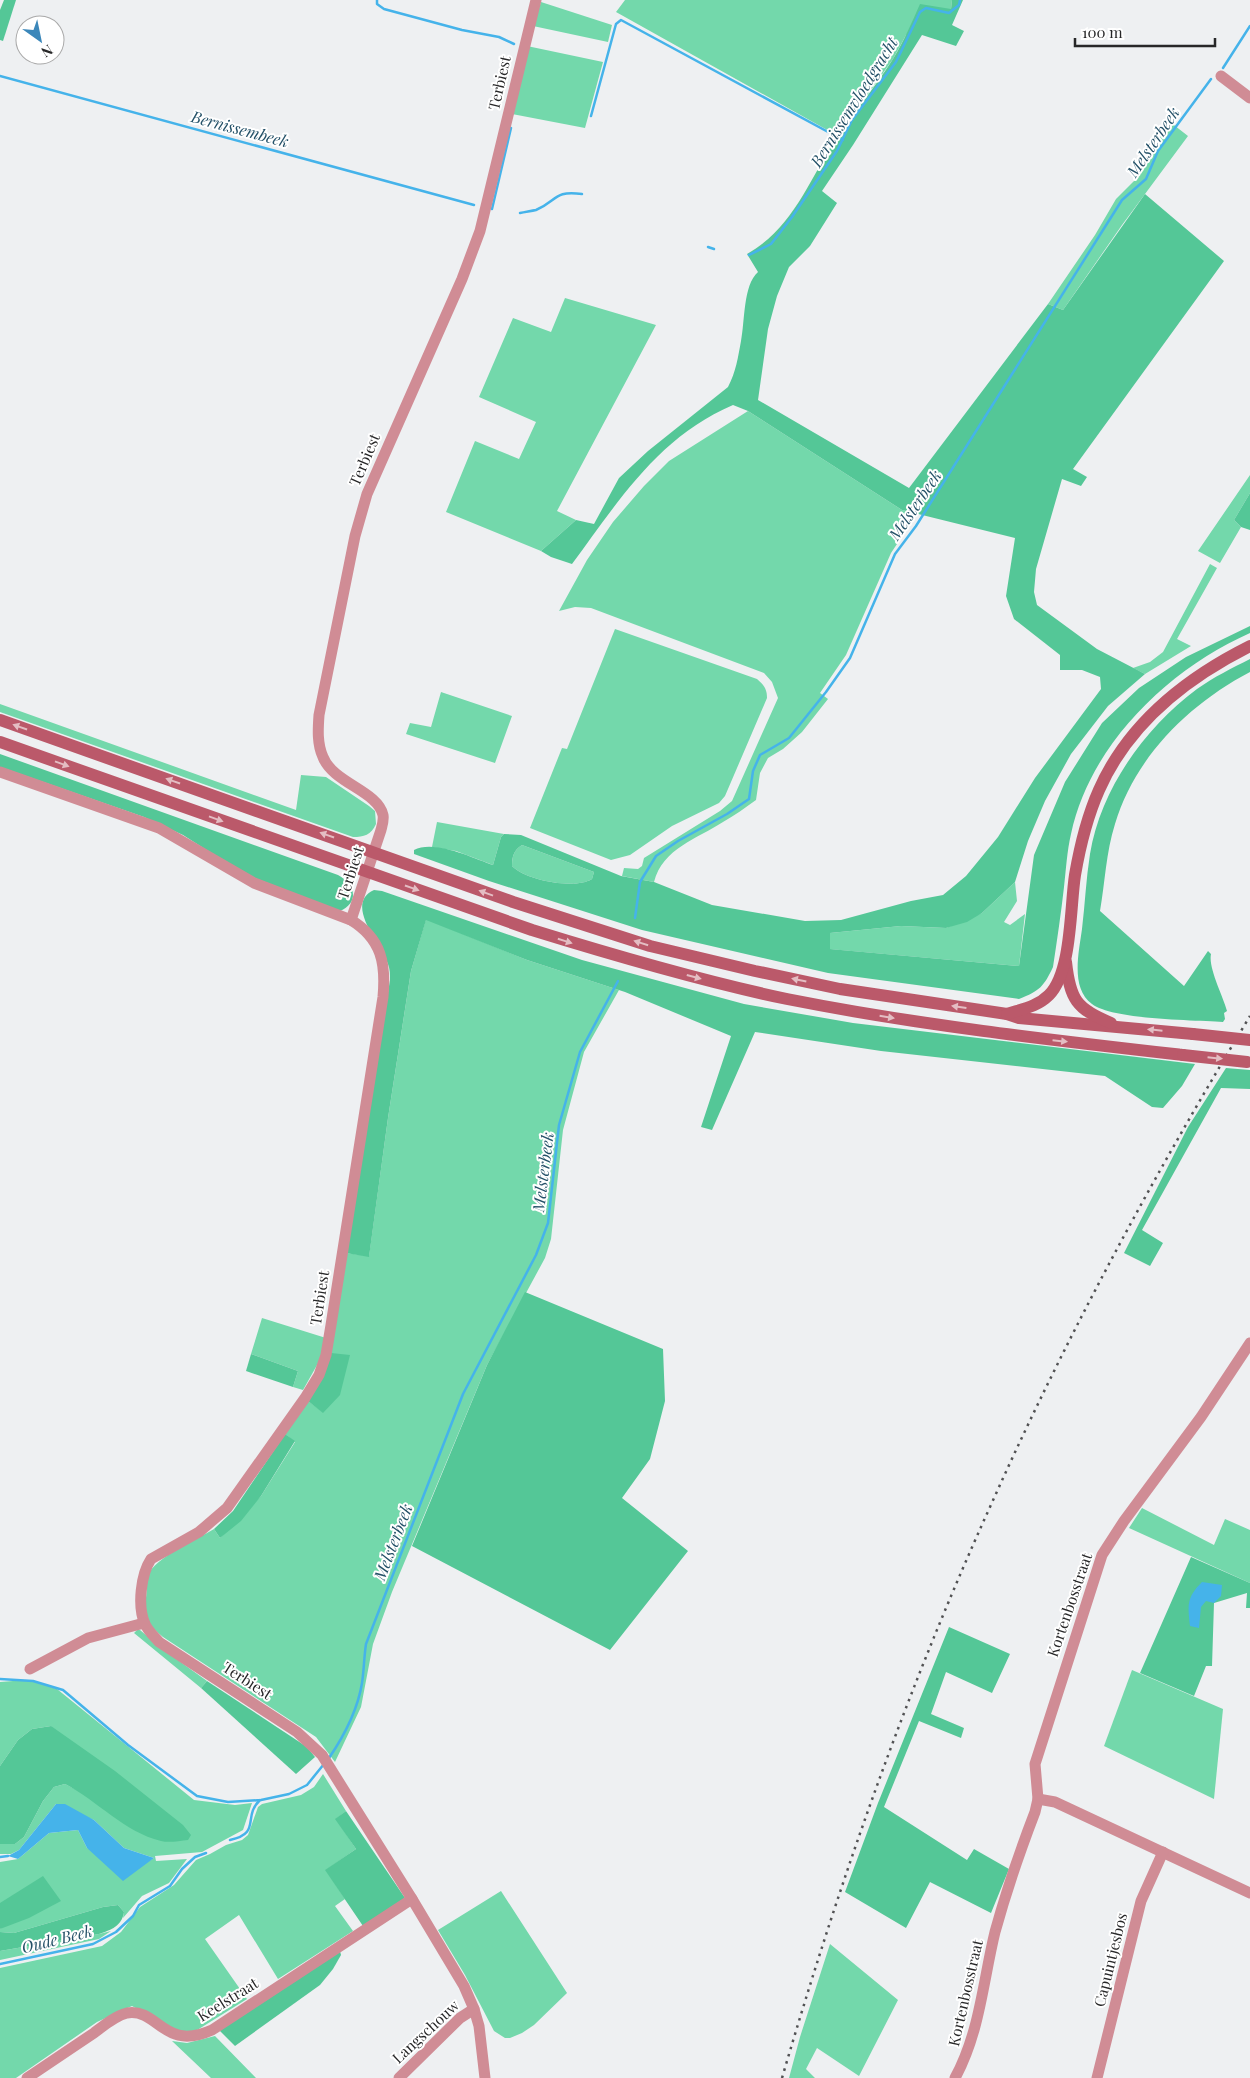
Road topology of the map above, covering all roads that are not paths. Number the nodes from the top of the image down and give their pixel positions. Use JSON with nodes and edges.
{"nodes":[{"id":1,"x":536,"y":0,"type":"edge"},
{"id":2,"x":1221,"y":76,"type":"dead end"},
{"id":3,"x":1250,"y":98,"type":"edge"},
{"id":4,"x":1250,"y":646,"type":"edge"},
{"id":5,"x":0,"y":720,"type":"edge"},
{"id":6,"x":0,"y":742,"type":"edge"},
{"id":7,"x":0,"y":772,"type":"edge"},
{"id":8,"x":373,"y":852,"type":"junction"},
{"id":9,"x":366,"y":872,"type":"junction"},
{"id":10,"x":351,"y":920,"type":"junction"},
{"id":11,"x":1066,"y":957,"type":"junction"},
{"id":12,"x":1008,"y":1014,"type":"junction"},
{"id":13,"x":1116,"y":1026,"type":"junction"},
{"id":14,"x":1250,"y":1040,"type":"edge"},
{"id":15,"x":1248,"y":1062,"type":"edge"},
{"id":16,"x":1250,"y":1343,"type":"edge"},
{"id":17,"x":144,"y":1623,"type":"junction"},
{"id":18,"x":30,"y":1669,"type":"dead end"},
{"id":19,"x":1038,"y":1799,"type":"junction"},
{"id":20,"x":1163,"y":1852,"type":"junction"},
{"id":21,"x":1250,"y":1893,"type":"edge"},
{"id":22,"x":412,"y":1898,"type":"junction"},
{"id":23,"x":474,"y":2009,"type":"junction"},
{"id":24,"x":27,"y":2078,"type":"edge"},
{"id":25,"x":399,"y":2078,"type":"edge"},
{"id":26,"x":485,"y":2078,"type":"edge"},
{"id":27,"x":955,"y":2078,"type":"edge"},
{"id":28,"x":1097,"y":2078,"type":"edge"}],
"edges":[{"from":1,"to":8,"type":"street","name":"Terbiest"},
{"from":2,"to":3,"type":"street"},
{"from":4,"to":11,"type":"main road"},
{"from":8,"to":5,"type":"main road","one_way":true},
{"from":6,"to":9,"type":"main road","one_way":true},
{"from":7,"to":10,"type":"street","name":"Terbiest"},
{"from":8,"to":9,"type":"street","name":"Terbiest"},
{"from":12,"to":8,"type":"main road","one_way":true},
{"from":9,"to":10,"type":"street","name":"Terbiest"},
{"from":9,"to":15,"type":"main road","one_way":true,"bridge":true},
{"from":10,"to":17,"type":"street","name":"Terbiest"},
{"from":11,"to":12,"type":"main road"},
{"from":11,"to":13,"type":"main road"},
{"from":12,"to":13,"type":"main road"},
{"from":14,"to":13,"type":"main road","one_way":true,"bridge":true},
{"from":16,"to":19,"type":"street","name":"Kortenbosstraat"},
{"from":17,"to":18,"type":"street"},
{"from":17,"to":22,"type":"street","name":"Terbiest"},
{"from":19,"to":20,"type":"street"},
{"from":19,"to":27,"type":"street","name":"Kortenbosstraat"},
{"from":20,"to":21,"type":"street"},
{"from":20,"to":28,"type":"street","name":"Capuintjesbos"},
{"from":22,"to":23,"type":"street"},
{"from":22,"to":24,"type":"street","name":"Keelstraat"},
{"from":23,"to":25,"type":"street","name":"Langschouw"},
{"from":23,"to":26,"type":"street"}]}
